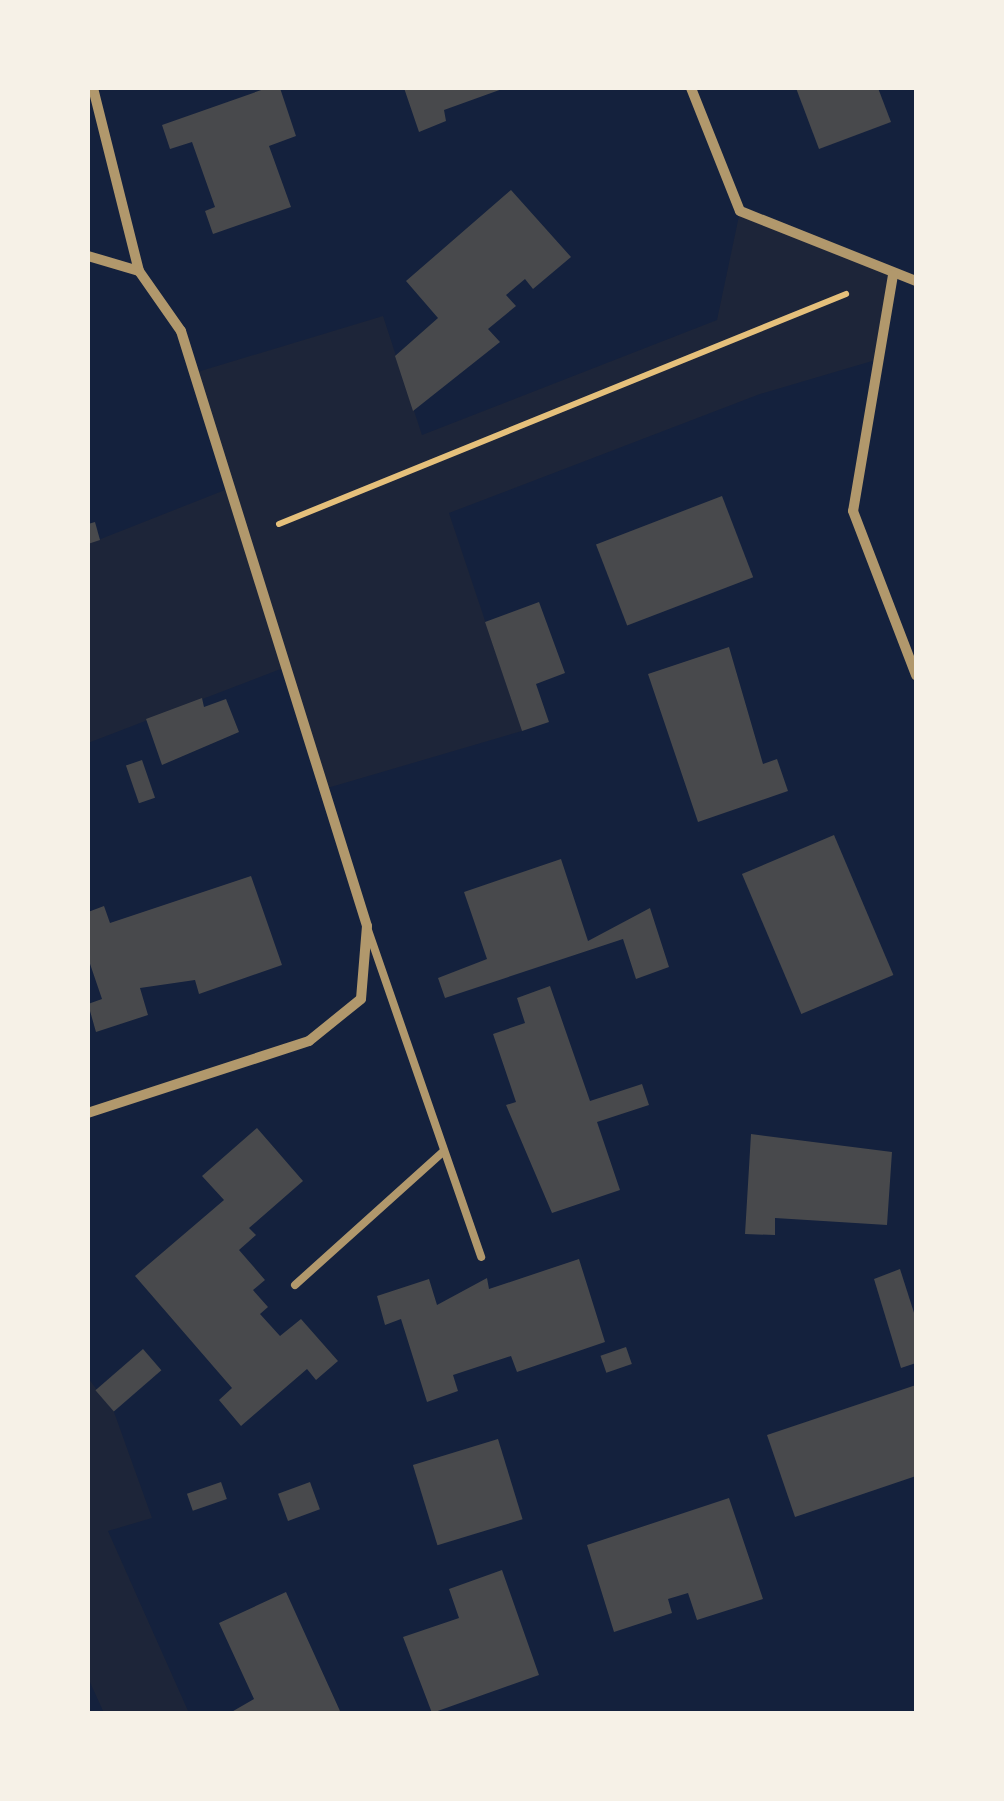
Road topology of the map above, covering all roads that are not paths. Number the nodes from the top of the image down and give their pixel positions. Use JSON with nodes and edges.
{"nodes":[{"id":1,"x":93,"y":88,"type":"edge"},
{"id":2,"x":691,"y":88,"type":"edge"},
{"id":3,"x":88,"y":256,"type":"edge"},
{"id":4,"x":139,"y":271,"type":"junction"},
{"id":5,"x":893,"y":275,"type":"junction"},
{"id":6,"x":916,"y":282,"type":"edge"},
{"id":7,"x":916,"y":675,"type":"edge"},
{"id":8,"x":367,"y":926,"type":"junction"},
{"id":9,"x":88,"y":1113,"type":"edge"},
{"id":10,"x":444,"y":1151,"type":"junction"},
{"id":11,"x":481,"y":1257,"type":"dead end"},
{"id":12,"x":296,"y":1285,"type":"dead end"}],
"edges":[{"from":1,"to":4,"type":"street"},
{"from":2,"to":5,"type":"street"},
{"from":3,"to":4,"type":"street"},
{"from":4,"to":8,"type":"street"},
{"from":5,"to":6,"type":"street"},
{"from":5,"to":7,"type":"street"},
{"from":8,"to":9,"type":"street"},
{"from":8,"to":10,"type":"lane"},
{"from":10,"to":11,"type":"lane"},
{"from":10,"to":12,"type":"lane"}]}
